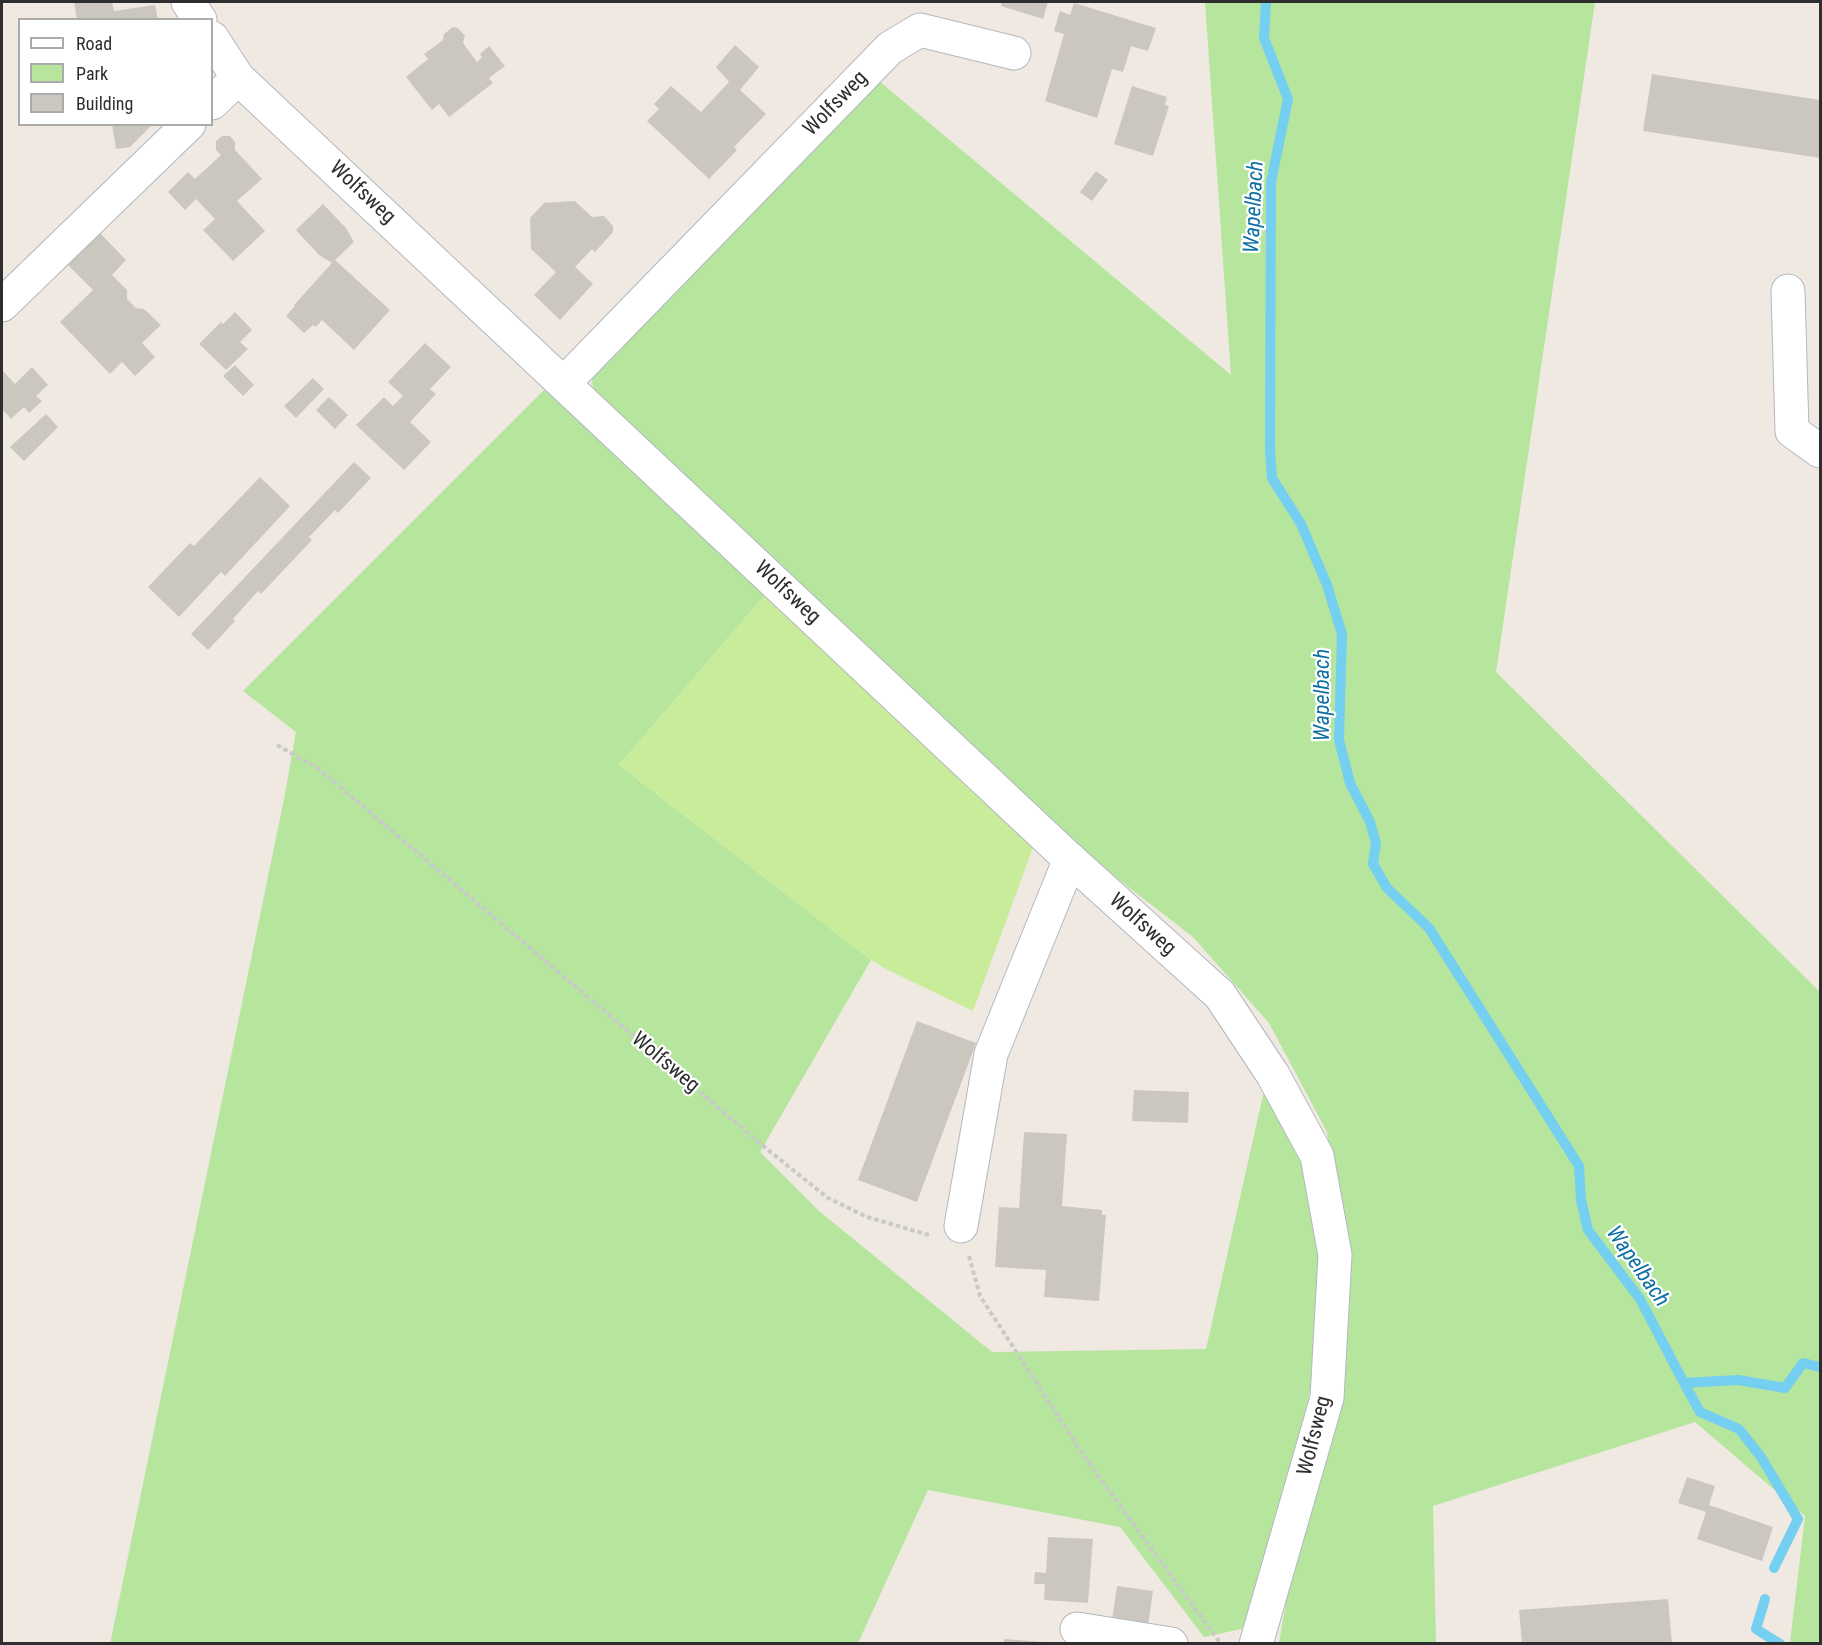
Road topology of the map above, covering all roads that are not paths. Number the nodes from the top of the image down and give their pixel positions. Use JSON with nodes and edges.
{"nodes":[{"id":1,"x":188,"y":2,"type":"edge"},
{"id":2,"x":199,"y":18,"type":"edge"},
{"id":3,"x":213,"y":40,"type":"edge"},
{"id":4,"x":1014,"y":53,"type":"dead end"},
{"id":5,"x":238,"y":78,"type":"junction"},
{"id":6,"x":213,"y":102,"type":"edge"},
{"id":7,"x":187,"y":126,"type":"edge"},
{"id":8,"x":1788,"y":291,"type":"dead end"},
{"id":9,"x":2,"y":305,"type":"edge"},
{"id":10,"x":564,"y":382,"type":"junction"},
{"id":11,"x":1821,"y":451,"type":"edge"},
{"id":12,"x":1070,"y":859,"type":"junction"},
{"id":13,"x":947,"y":1232,"type":"road end"},
{"id":14,"x":1077,"y":1629,"type":"dead end"},
{"id":15,"x":1171,"y":1644,"type":"edge"},
{"id":16,"x":1256,"y":1644,"type":"edge"}],
"edges":[{"from":1,"to":2,"type":"street"},
{"from":3,"to":5,"type":"street","name":"Wolfsweg"},
{"from":4,"to":10,"type":"street","name":"Wolfsweg"},
{"from":5,"to":6,"type":"street"},
{"from":5,"to":10,"type":"street","name":"Wolfsweg"},
{"from":7,"to":9,"type":"street"},
{"from":8,"to":11,"type":"street"},
{"from":10,"to":12,"type":"street","name":"Wolfsweg"},
{"from":12,"to":13,"type":"street"},
{"from":12,"to":16,"type":"street","name":"Wolfsweg"},
{"from":14,"to":15,"type":"street"}]}
